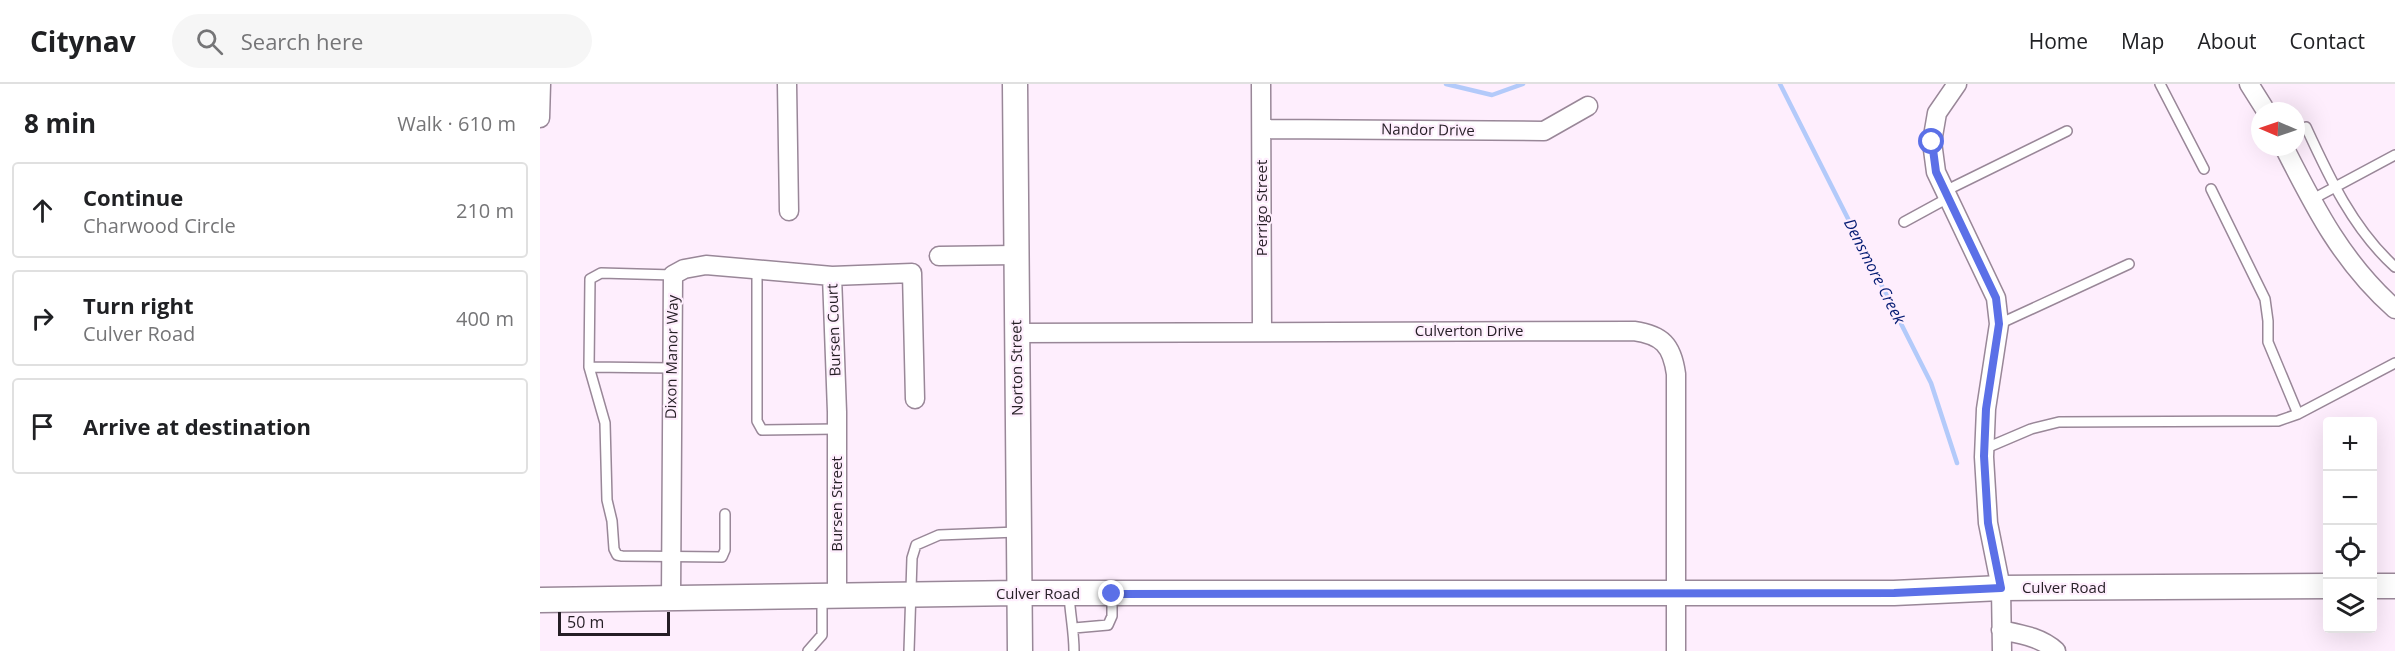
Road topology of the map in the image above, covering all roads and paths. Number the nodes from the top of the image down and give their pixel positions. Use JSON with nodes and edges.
{"nodes":[{"id":1,"x":541,"y":84,"type":"edge"},
{"id":2,"x":787,"y":84,"type":"edge"},
{"id":3,"x":1015,"y":84,"type":"edge"},
{"id":4,"x":1261,"y":84,"type":"edge"},
{"id":5,"x":1957,"y":84,"type":"edge"},
{"id":6,"x":2160,"y":84,"type":"edge"},
{"id":7,"x":2249,"y":84,"type":"edge"},
{"id":8,"x":2260,"y":102,"type":"edge"},
{"id":9,"x":1588,"y":106,"type":"dead end"},
{"id":10,"x":540,"y":118,"type":"edge"},
{"id":11,"x":2306,"y":127,"type":"dead end"},
{"id":12,"x":1262,"y":129,"type":"junction"},
{"id":13,"x":2067,"y":131,"type":"dead end"},
{"id":14,"x":2395,"y":155,"type":"edge"},
{"id":15,"x":2289,"y":156,"type":"edge"},
{"id":16,"x":2204,"y":169,"type":"dead end"},
{"id":17,"x":2333,"y":187,"type":"junction"},
{"id":18,"x":2211,"y":189,"type":"dead end"},
{"id":19,"x":1947,"y":194,"type":"junction"},
{"id":20,"x":2311,"y":200,"type":"junction"},
{"id":21,"x":789,"y":211,"type":"dead end"},
{"id":22,"x":1904,"y":222,"type":"dead end"},
{"id":23,"x":1016,"y":255,"type":"junction"},
{"id":24,"x":939,"y":256,"type":"dead end"},
{"id":25,"x":2129,"y":264,"type":"dead end"},
{"id":26,"x":2395,"y":267,"type":"edge"},
{"id":27,"x":757,"y":270,"type":"junction"},
{"id":28,"x":673,"y":274,"type":"junction"},
{"id":29,"x":832,"y":276,"type":"junction"},
{"id":30,"x":2395,"y":309,"type":"edge"},
{"id":31,"x":1999,"y":324,"type":"junction"},
{"id":32,"x":1262,"y":332,"type":"junction"},
{"id":33,"x":1017,"y":333,"type":"junction"},
{"id":34,"x":2395,"y":363,"type":"edge"},
{"id":35,"x":590,"y":367,"type":"junction"},
{"id":36,"x":672,"y":368,"type":"junction"},
{"id":37,"x":915,"y":399,"type":"dead end"},
{"id":38,"x":2298,"y":414,"type":"junction"},
{"id":39,"x":837,"y":420,"type":"junction"},
{"id":40,"x":1984,"y":449,"type":"junction"},
{"id":41,"x":725,"y":514,"type":"dead end"},
{"id":42,"x":1019,"y":532,"type":"junction"},
{"id":43,"x":671,"y":558,"type":"junction"},
{"id":44,"x":2323,"y":586,"type":"edge"},
{"id":45,"x":2377,"y":586,"type":"edge"},
{"id":46,"x":2395,"y":586,"type":"edge"},
{"id":47,"x":2001,"y":588,"type":"junction"},
{"id":48,"x":1019,"y":593,"type":"junction"},
{"id":49,"x":1069,"y":594,"type":"junction"},
{"id":50,"x":1112,"y":594,"type":"junction"},
{"id":51,"x":1676,"y":594,"type":"junction"},
{"id":52,"x":910,"y":596,"type":"junction"},
{"id":53,"x":830,"y":597,"type":"junction"},
{"id":54,"x":540,"y":600,"type":"edge"},
{"id":55,"x":671,"y":600,"type":"junction"},
{"id":56,"x":1074,"y":628,"type":"junction"},
{"id":57,"x":2001,"y":630,"type":"junction"},
{"id":58,"x":808,"y":651,"type":"edge"},
{"id":59,"x":909,"y":651,"type":"edge"},
{"id":60,"x":1020,"y":651,"type":"edge"},
{"id":61,"x":1074,"y":651,"type":"edge"},
{"id":62,"x":1676,"y":651,"type":"edge"},
{"id":63,"x":2002,"y":651,"type":"edge"},
{"id":64,"x":2056,"y":651,"type":"edge"}],
"edges":[{"from":1,"to":10,"type":"street"},
{"from":2,"to":21,"type":"street"},
{"from":3,"to":23,"type":"main road","name":"Norton Street"},
{"from":4,"to":12,"type":"street","name":"Perrigo Street"},
{"from":5,"to":19,"type":"street"},
{"from":6,"to":16,"type":"lane"},
{"from":7,"to":8,"type":"street"},
{"from":9,"to":12,"type":"street","name":"Nandor Drive"},
{"from":11,"to":17,"type":"lane"},
{"from":12,"to":32,"type":"street","name":"Perrigo Street"},
{"from":13,"to":19,"type":"lane"},
{"from":14,"to":17,"type":"lane"},
{"from":15,"to":20,"type":"street"},
{"from":17,"to":20,"type":"lane"},
{"from":17,"to":26,"type":"lane"},
{"from":18,"to":38,"type":"lane"},
{"from":19,"to":22,"type":"lane"},
{"from":19,"to":31,"type":"street"},
{"from":20,"to":30,"type":"street"},
{"from":23,"to":24,"type":"street"},
{"from":23,"to":33,"type":"main road","name":"Norton Street"},
{"from":25,"to":31,"type":"lane"},
{"from":27,"to":28,"type":"street","name":"Dixon Manor Way"},
{"from":27,"to":29,"type":"street","name":"Dixon Manor Way"},
{"from":27,"to":39,"type":"lane"},
{"from":28,"to":35,"type":"lane"},
{"from":28,"to":36,"type":"street","name":"Dixon Manor Way"},
{"from":29,"to":37,"type":"street","name":"Bursen Court"},
{"from":29,"to":39,"type":"street","name":"Bursen Court"},
{"from":31,"to":40,"type":"street"},
{"from":32,"to":33,"type":"street","name":"Culverton Drive"},
{"from":32,"to":51,"type":"street","name":"Culverton Drive"},
{"from":33,"to":42,"type":"main road","name":"Norton Street"},
{"from":34,"to":38,"type":"lane"},
{"from":35,"to":36,"type":"lane"},
{"from":35,"to":43,"type":"lane"},
{"from":36,"to":43,"type":"street","name":"Dixon Manor Way"},
{"from":38,"to":40,"type":"lane"},
{"from":39,"to":53,"type":"street","name":"Bursen Street"},
{"from":40,"to":47,"type":"street"},
{"from":41,"to":43,"type":"lane"},
{"from":42,"to":48,"type":"main road","name":"Norton Street"},
{"from":42,"to":52,"type":"lane"},
{"from":43,"to":55,"type":"street","name":"Dixon Manor Way"},
{"from":44,"to":47,"type":"main road","name":"Culver Road"},
{"from":45,"to":46,"type":"main road"},
{"from":47,"to":51,"type":"main road","name":"Culver Road"},
{"from":47,"to":57,"type":"street"},
{"from":48,"to":49,"type":"main road","name":"Culver Road"},
{"from":48,"to":52,"type":"main road","name":"Culver Road"},
{"from":48,"to":60,"type":"main road","name":"Norton Street"},
{"from":49,"to":50,"type":"main road","name":"Culver Road"},
{"from":49,"to":56,"type":"lane"},
{"from":50,"to":51,"type":"main road","name":"Culver Road"},
{"from":50,"to":56,"type":"lane"},
{"from":51,"to":62,"type":"street","name":"Culverton Drive"},
{"from":52,"to":53,"type":"main road","name":"Culver Road"},
{"from":52,"to":59,"type":"lane"},
{"from":53,"to":55,"type":"main road","name":"Culver Road"},
{"from":53,"to":58,"type":"lane"},
{"from":54,"to":55,"type":"main road","name":"Culver Road"},
{"from":56,"to":61,"type":"lane"},
{"from":57,"to":63,"type":"street"},
{"from":57,"to":64,"type":"street"}]}
